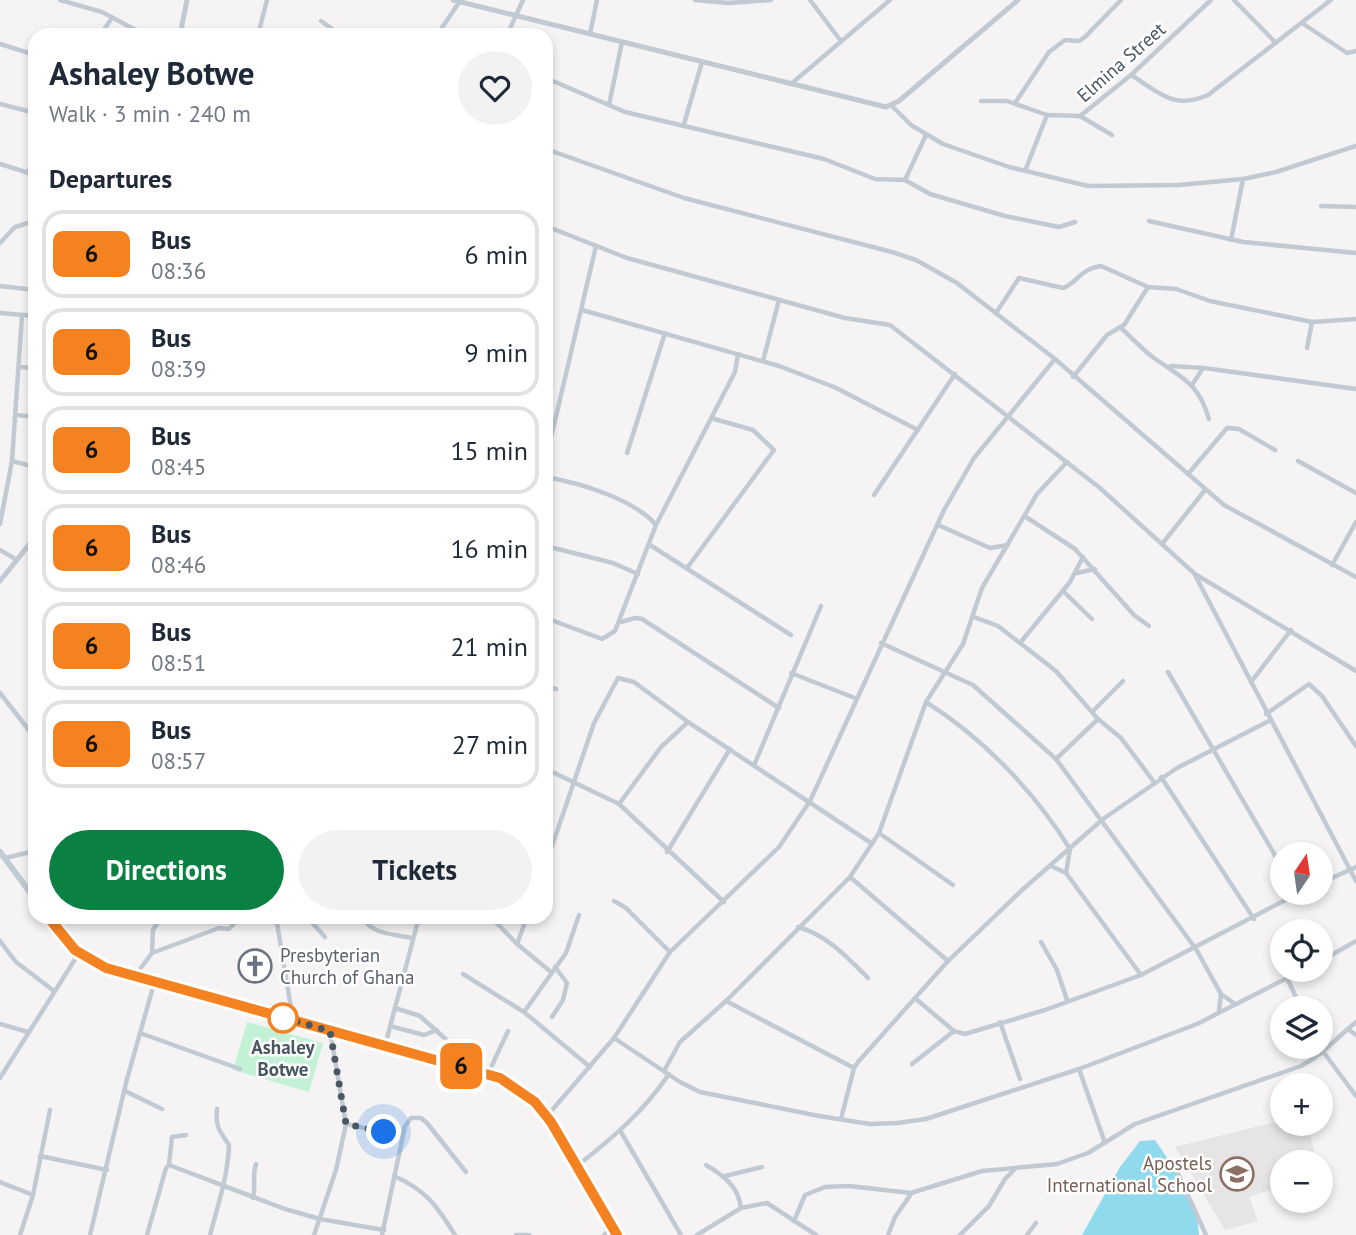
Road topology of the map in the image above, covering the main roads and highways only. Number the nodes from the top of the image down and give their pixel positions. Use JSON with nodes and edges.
{"nodes":[{"id":1,"x":2,"y":855,"type":"edge"},
{"id":2,"x":28,"y":890,"type":"edge"},
{"id":3,"x":54,"y":924,"type":"edge"},
{"id":4,"x":617,"y":1235,"type":"edge"}],
"edges":[{"from":1,"to":2,"type":"main road"},
{"from":3,"to":4,"type":"main road"}]}
